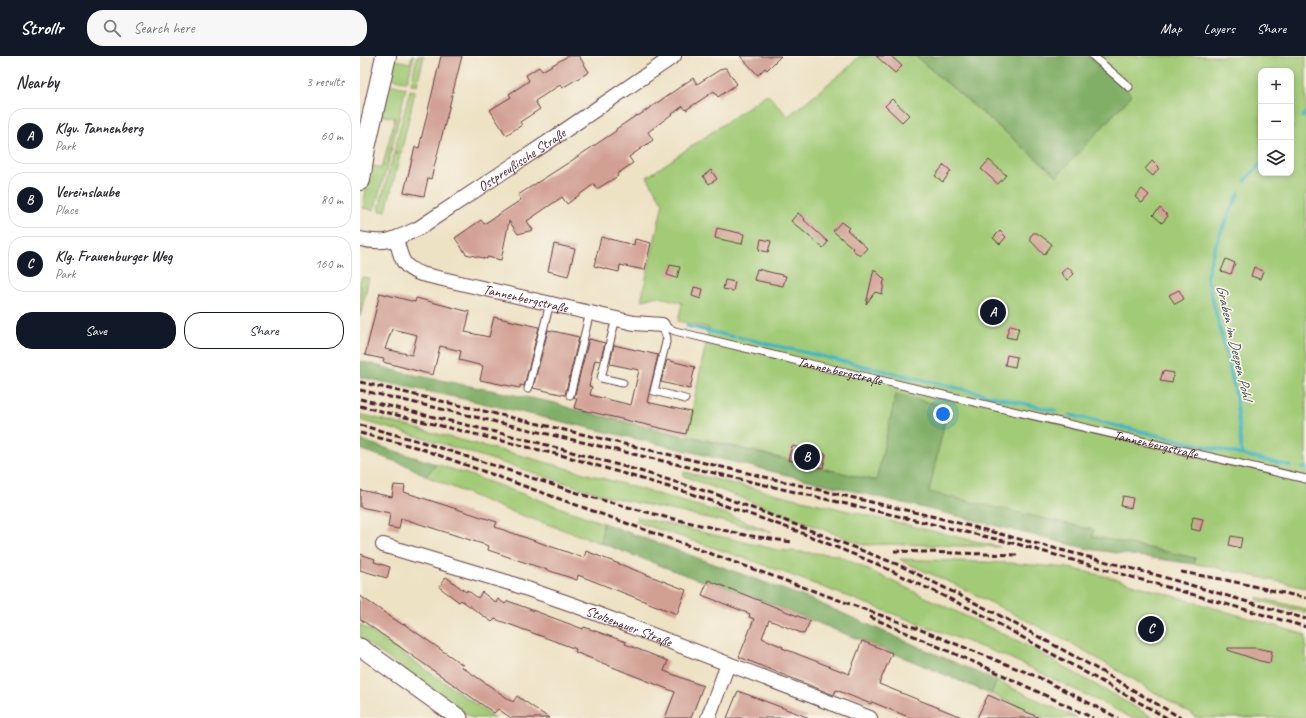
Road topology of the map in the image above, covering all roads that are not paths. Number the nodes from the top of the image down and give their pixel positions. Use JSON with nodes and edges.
{"nodes":[{"id":1,"x":386,"y":56,"type":"edge"},
{"id":2,"x":674,"y":56,"type":"edge"},
{"id":3,"x":1093,"y":56,"type":"edge"},
{"id":4,"x":1129,"y":87,"type":"dead end"},
{"id":5,"x":360,"y":180,"type":"edge"},
{"id":6,"x":396,"y":238,"type":"junction"},
{"id":7,"x":360,"y":239,"type":"edge"},
{"id":8,"x":550,"y":303,"type":"junction"},
{"id":9,"x":590,"y":312,"type":"junction"},
{"id":10,"x":616,"y":318,"type":"junction"},
{"id":11,"x":662,"y":325,"type":"junction"},
{"id":12,"x":623,"y":383,"type":"dead end"},
{"id":13,"x":528,"y":390,"type":"dead end"},
{"id":14,"x":570,"y":395,"type":"dead end"},
{"id":15,"x":685,"y":400,"type":"dead end"},
{"id":16,"x":1306,"y":479,"type":"edge"},
{"id":17,"x":383,"y":545,"type":"dead end"},
{"id":18,"x":360,"y":647,"type":"edge"},
{"id":19,"x":728,"y":664,"type":"junction"},
{"id":20,"x":459,"y":718,"type":"edge"},
{"id":21,"x":708,"y":718,"type":"edge"},
{"id":22,"x":870,"y":718,"type":"edge"}],
"edges":[{"from":1,"to":5,"type":"main road"},
{"from":2,"to":6,"type":"street","name":"Ostpreußische Straße"},
{"from":3,"to":4,"type":"lane"},
{"from":6,"to":7,"type":"street","name":"Ostpreußische Straße"},
{"from":6,"to":8,"type":"street","name":"Tannenbergstraße"},
{"from":8,"to":9,"type":"street","name":"Tannenbergstraße"},
{"from":8,"to":13,"type":"lane"},
{"from":9,"to":10,"type":"street","name":"Tannenbergstraße"},
{"from":9,"to":14,"type":"lane"},
{"from":10,"to":11,"type":"street","name":"Tannenbergstraße"},
{"from":10,"to":12,"type":"lane"},
{"from":11,"to":15,"type":"lane"},
{"from":11,"to":16,"type":"lane","name":"Tannenbergstraße"},
{"from":17,"to":19,"type":"street","name":"Stolzenauer Straße"},
{"from":18,"to":20,"type":"street"},
{"from":19,"to":21,"type":"street"},
{"from":19,"to":22,"type":"street","name":"Stolzenauer Straße"}]}
